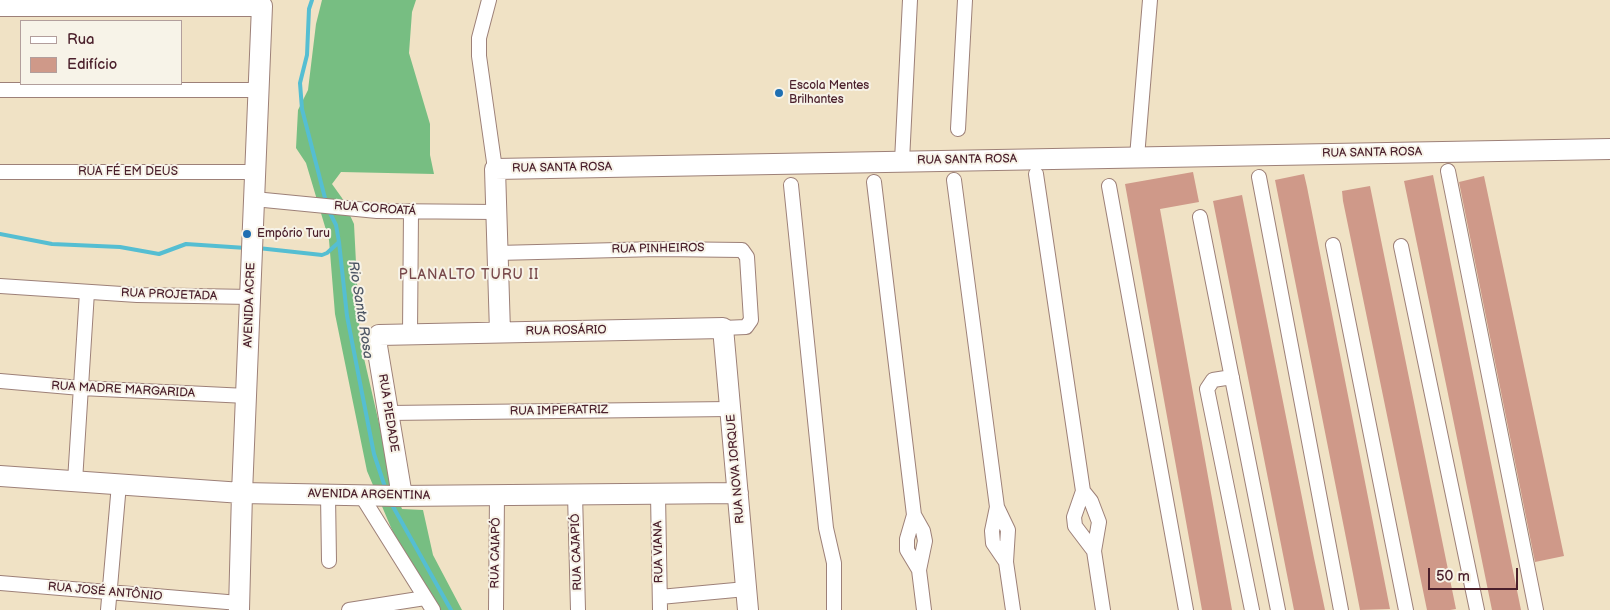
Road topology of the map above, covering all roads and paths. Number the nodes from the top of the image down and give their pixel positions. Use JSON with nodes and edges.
{"nodes":[{"id":1,"x":489,"y":0,"type":"edge"},
{"id":2,"x":910,"y":0,"type":"edge"},
{"id":3,"x":965,"y":0,"type":"edge"},
{"id":4,"x":1150,"y":0,"type":"edge"},
{"id":5,"x":262,"y":3,"type":"edge"},
{"id":6,"x":0,"y":6,"type":"edge"},
{"id":7,"x":0,"y":90,"type":"edge"},
{"id":8,"x":259,"y":90,"type":"junction"},
{"id":9,"x":958,"y":130,"type":"dead end"},
{"id":10,"x":1610,"y":149,"type":"edge"},
{"id":11,"x":1137,"y":157,"type":"junction"},
{"id":12,"x":902,"y":161,"type":"junction"},
{"id":13,"x":495,"y":169,"type":"junction"},
{"id":14,"x":1448,"y":171,"type":"dead end"},
{"id":15,"x":0,"y":172,"type":"edge"},
{"id":16,"x":255,"y":172,"type":"junction"},
{"id":17,"x":1036,"y":174,"type":"dead end"},
{"id":18,"x":1259,"y":177,"type":"dead end"},
{"id":19,"x":954,"y":180,"type":"dead end"},
{"id":20,"x":874,"y":182,"type":"dead end"},
{"id":21,"x":791,"y":185,"type":"dead end"},
{"id":22,"x":1108,"y":186,"type":"dead end"},
{"id":23,"x":254,"y":199,"type":"junction"},
{"id":24,"x":411,"y":212,"type":"junction"},
{"id":25,"x":496,"y":212,"type":"junction"},
{"id":26,"x":1200,"y":217,"type":"dead end"},
{"id":27,"x":1333,"y":245,"type":"dead end"},
{"id":28,"x":1401,"y":246,"type":"dead end"},
{"id":29,"x":497,"y":253,"type":"junction"},
{"id":30,"x":0,"y":286,"type":"edge"},
{"id":31,"x":87,"y":292,"type":"junction"},
{"id":32,"x":251,"y":297,"type":"junction"},
{"id":33,"x":749,"y":324,"type":"joint"},
{"id":34,"x":723,"y":328,"type":"junction"},
{"id":35,"x":500,"y":332,"type":"junction"},
{"id":36,"x":410,"y":333,"type":"junction"},
{"id":37,"x":382,"y":334,"type":"joint"},
{"id":38,"x":1232,"y":377,"type":"junction"},
{"id":39,"x":0,"y":381,"type":"edge"},
{"id":40,"x":80,"y":388,"type":"junction"},
{"id":41,"x":247,"y":396,"type":"junction"},
{"id":42,"x":730,"y":409,"type":"junction"},
{"id":43,"x":388,"y":413,"type":"junction"},
{"id":44,"x":0,"y":476,"type":"edge"},
{"id":45,"x":75,"y":482,"type":"junction"},
{"id":46,"x":119,"y":484,"type":"junction"},
{"id":47,"x":1082,"y":491,"type":"junction"},
{"id":48,"x":242,"y":493,"type":"junction"},
{"id":49,"x":738,"y":493,"type":"junction"},
{"id":50,"x":575,"y":494,"type":"junction"},
{"id":51,"x":658,"y":494,"type":"junction"},
{"id":52,"x":328,"y":495,"type":"junction"},
{"id":53,"x":367,"y":495,"type":"junction"},
{"id":54,"x":497,"y":495,"type":"junction"},
{"id":55,"x":400,"y":496,"type":"junction"},
{"id":56,"x":1094,"y":551,"type":"junction"},
{"id":57,"x":329,"y":562,"type":"dead end"},
{"id":58,"x":0,"y":583,"type":"edge"},
{"id":59,"x":746,"y":588,"type":"junction"},
{"id":60,"x":110,"y":593,"type":"junction"},
{"id":61,"x":660,"y":603,"type":"edge"},
{"id":62,"x":429,"y":604,"type":"edge"},
{"id":63,"x":239,"y":607,"type":"edge"},
{"id":64,"x":108,"y":610,"type":"edge"},
{"id":65,"x":349,"y":610,"type":"edge"},
{"id":66,"x":496,"y":610,"type":"edge"},
{"id":67,"x":578,"y":610,"type":"edge"},
{"id":68,"x":748,"y":610,"type":"edge"},
{"id":69,"x":834,"y":610,"type":"edge"},
{"id":70,"x":924,"y":610,"type":"edge"},
{"id":71,"x":1013,"y":610,"type":"edge"},
{"id":72,"x":1103,"y":610,"type":"edge"},
{"id":73,"x":1186,"y":610,"type":"edge"},
{"id":74,"x":1252,"y":610,"type":"edge"},
{"id":75,"x":1278,"y":610,"type":"edge"},
{"id":76,"x":1341,"y":610,"type":"edge"},
{"id":77,"x":1406,"y":610,"type":"edge"},
{"id":78,"x":1477,"y":610,"type":"edge"},
{"id":79,"x":1536,"y":610,"type":"edge"}],
"edges":[{"from":1,"to":13,"type":"street","name":"RUA SANTA ROSA"},
{"from":2,"to":12,"type":"street"},
{"from":3,"to":9,"type":"street"},
{"from":4,"to":11,"type":"street"},
{"from":5,"to":6,"type":"street"},
{"from":5,"to":8,"type":"street","name":"AVENIDA ACRE"},
{"from":7,"to":8,"type":"street"},
{"from":8,"to":16,"type":"street","name":"AVENIDA ACRE"},
{"from":10,"to":11,"type":"street","name":"RUA SANTA ROSA"},
{"from":11,"to":12,"type":"street","name":"RUA SANTA ROSA"},
{"from":12,"to":13,"type":"street","name":"RUA SANTA ROSA"},
{"from":13,"to":25,"type":"street"},
{"from":14,"to":79,"type":"street"},
{"from":15,"to":16,"type":"street","name":"RUA FÉ EM DEUS"},
{"from":16,"to":23,"type":"street","name":"AVENIDA ACRE"},
{"from":17,"to":47,"type":"street"},
{"from":18,"to":76,"type":"street"},
{"from":19,"to":71,"type":"street"},
{"from":20,"to":70,"type":"street"},
{"from":21,"to":69,"type":"street"},
{"from":22,"to":73,"type":"street"},
{"from":23,"to":24,"type":"street","name":"RUA COROATÁ"},
{"from":23,"to":32,"type":"street","name":"AVENIDA ACRE"},
{"from":24,"to":25,"type":"street","name":"RUA COROATÁ"},
{"from":24,"to":36,"type":"street"},
{"from":25,"to":29,"type":"street"},
{"from":26,"to":38,"type":"street"},
{"from":27,"to":77,"type":"street"},
{"from":28,"to":78,"type":"street"},
{"from":29,"to":33,"type":"street","name":"RUA PINHEIROS"},
{"from":29,"to":35,"type":"street"},
{"from":30,"to":31,"type":"street","name":"RUA PROJETADA"},
{"from":31,"to":32,"type":"street","name":"RUA PROJETADA"},
{"from":31,"to":40,"type":"street"},
{"from":32,"to":41,"type":"street","name":"AVENIDA ACRE"},
{"from":33,"to":34,"type":"street","name":"RUA ROSÁRIO"},
{"from":34,"to":35,"type":"street","name":"RUA ROSÁRIO"},
{"from":34,"to":42,"type":"street","name":"RUA NOVA IORQUE"},
{"from":35,"to":36,"type":"street","name":"RUA ROSÁRIO"},
{"from":36,"to":37,"type":"street","name":"RUA ROSÁRIO"},
{"from":37,"to":43,"type":"street","name":"RUA PIEDADE"},
{"from":38,"to":74,"type":"street"},
{"from":38,"to":75,"type":"street"},
{"from":39,"to":40,"type":"street","name":"RUA MADRE MARGARIDA"},
{"from":40,"to":41,"type":"street","name":"RUA MADRE MARGARIDA"},
{"from":40,"to":45,"type":"street"},
{"from":41,"to":48,"type":"street","name":"AVENIDA ACRE"},
{"from":42,"to":43,"type":"street","name":"RUA IMPERATRIZ"},
{"from":42,"to":49,"type":"street","name":"RUA NOVA IORQUE"},
{"from":43,"to":55,"type":"street","name":"RUA PIEDADE"},
{"from":44,"to":45,"type":"street","name":"AVENIDA ARGENTINA"},
{"from":45,"to":46,"type":"street","name":"AVENIDA ARGENTINA"},
{"from":46,"to":48,"type":"street","name":"AVENIDA ARGENTINA"},
{"from":46,"to":60,"type":"street"},
{"from":47,"to":56,"type":"street"},
{"from":47,"to":56,"type":"street"},
{"from":48,"to":52,"type":"street","name":"AVENIDA ARGENTINA"},
{"from":48,"to":63,"type":"street","name":"AVENIDA ACRE"},
{"from":49,"to":51,"type":"street","name":"AVENIDA ARGENTINA"},
{"from":49,"to":59,"type":"street","name":"RUA NOVA IORQUE"},
{"from":50,"to":51,"type":"street","name":"AVENIDA ARGENTINA"},
{"from":50,"to":54,"type":"street","name":"AVENIDA ARGENTINA"},
{"from":50,"to":67,"type":"street","name":"RUA CAJAPIÓ"},
{"from":51,"to":61,"type":"street","name":"RUA VIANA"},
{"from":52,"to":53,"type":"street","name":"AVENIDA ARGENTINA"},
{"from":52,"to":57,"type":"street"},
{"from":53,"to":55,"type":"street","name":"AVENIDA ARGENTINA"},
{"from":53,"to":62,"type":"street"},
{"from":54,"to":55,"type":"street","name":"AVENIDA ARGENTINA"},
{"from":54,"to":66,"type":"street","name":"RUA CAIAPÓ"},
{"from":56,"to":72,"type":"street"},
{"from":58,"to":60,"type":"street","name":"RUA JOSÉ ANTÔNIO"},
{"from":59,"to":61,"type":"street"},
{"from":59,"to":68,"type":"street","name":"RUA NOVA IORQUE"},
{"from":60,"to":63,"type":"street","name":"RUA JOSÉ ANTÔNIO"},
{"from":60,"to":64,"type":"street"},
{"from":62,"to":65,"type":"street"}]}
